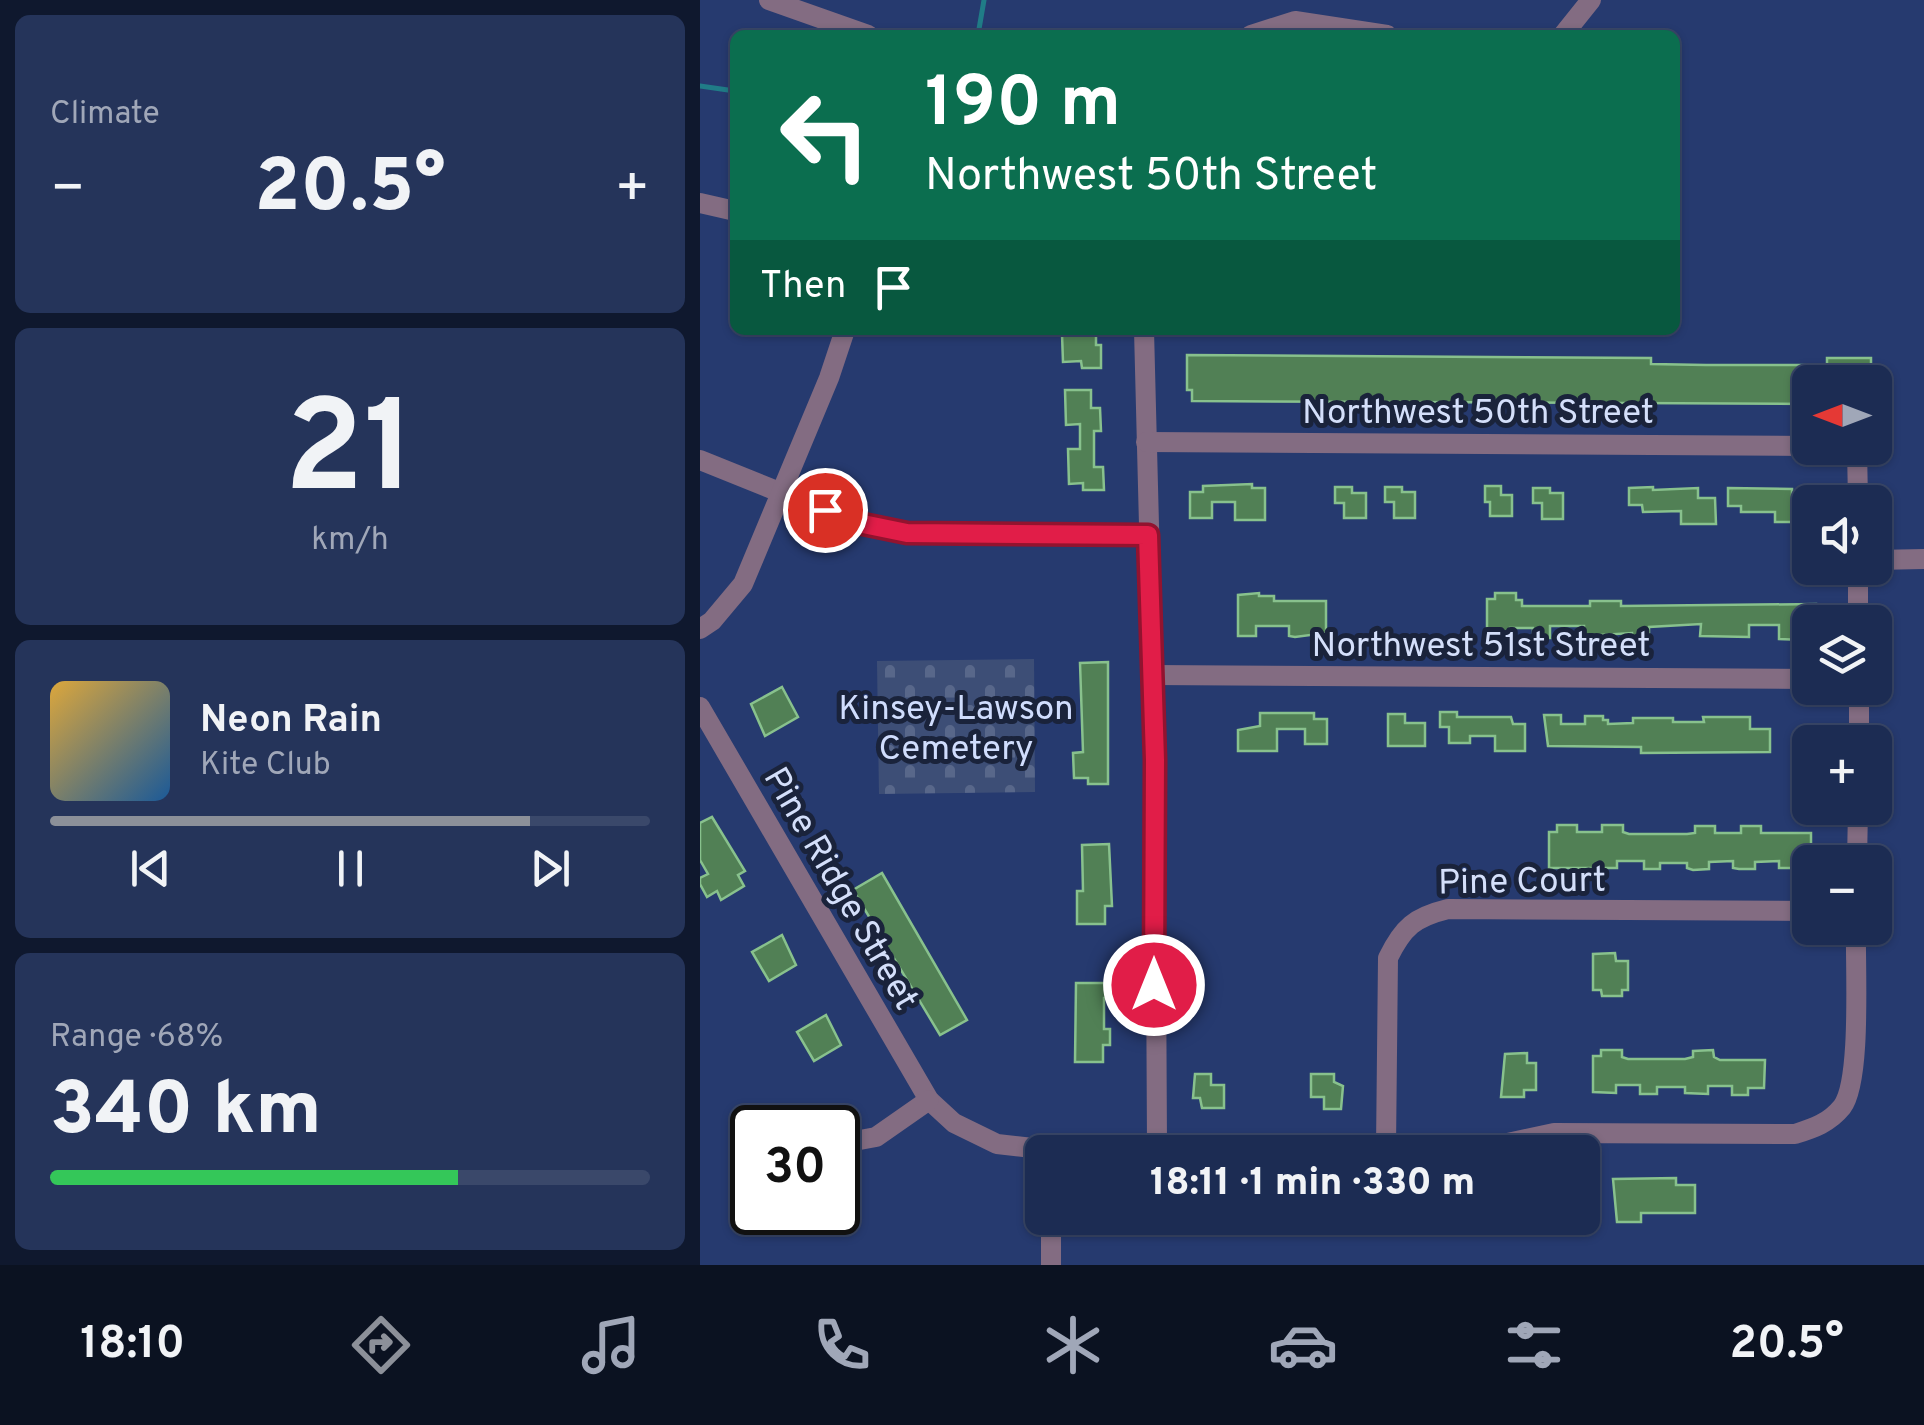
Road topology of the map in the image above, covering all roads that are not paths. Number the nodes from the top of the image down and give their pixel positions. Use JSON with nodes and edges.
{"nodes":[{"id":1,"x":769,"y":0,"type":"edge"},
{"id":2,"x":1591,"y":0,"type":"edge"},
{"id":3,"x":854,"y":30,"type":"edge"},
{"id":4,"x":1267,"y":30,"type":"edge"},
{"id":5,"x":1354,"y":30,"type":"edge"},
{"id":6,"x":1567,"y":30,"type":"edge"},
{"id":7,"x":700,"y":203,"type":"edge"},
{"id":8,"x":730,"y":210,"type":"edge"},
{"id":9,"x":843,"y":335,"type":"edge"},
{"id":10,"x":1144,"y":335,"type":"edge"},
{"id":11,"x":1146,"y":442,"type":"junction"},
{"id":12,"x":1792,"y":446,"type":"edge"},
{"id":13,"x":700,"y":460,"type":"edge"},
{"id":14,"x":781,"y":492,"type":"junction"},
{"id":15,"x":1148,"y":535,"type":"junction"},
{"id":16,"x":1924,"y":559,"type":"edge"},
{"id":17,"x":1892,"y":560,"type":"edge"},
{"id":18,"x":700,"y":630,"type":"edge"},
{"id":19,"x":1152,"y":675,"type":"junction"},
{"id":20,"x":1792,"y":679,"type":"edge"},
{"id":21,"x":700,"y":707,"type":"edge"},
{"id":22,"x":1792,"y":911,"type":"edge"},
{"id":23,"x":1856,"y":945,"type":"edge"},
{"id":24,"x":929,"y":1100,"type":"junction"},
{"id":25,"x":1156,"y":1135,"type":"edge"},
{"id":26,"x":1386,"y":1135,"type":"edge"},
{"id":27,"x":1544,"y":1135,"type":"edge"},
{"id":28,"x":860,"y":1140,"type":"edge"},
{"id":29,"x":1025,"y":1148,"type":"edge"},
{"id":30,"x":1051,"y":1235,"type":"edge"},
{"id":31,"x":1051,"y":1265,"type":"edge"}],
"edges":[{"from":1,"to":3,"type":"street"},
{"from":2,"to":6,"type":"street"},
{"from":4,"to":5,"type":"street"},
{"from":7,"to":8,"type":"street"},
{"from":9,"to":14,"type":"street"},
{"from":10,"to":11,"type":"street"},
{"from":11,"to":12,"type":"street","name":"Northwest 50th Street"},
{"from":11,"to":15,"type":"street"},
{"from":13,"to":14,"type":"street"},
{"from":14,"to":15,"type":"street"},
{"from":14,"to":18,"type":"street"},
{"from":15,"to":19,"type":"street"},
{"from":16,"to":17,"type":"street"},
{"from":19,"to":20,"type":"street","name":"Northwest 51st Street"},
{"from":19,"to":25,"type":"street"},
{"from":21,"to":24,"type":"street","name":"Pine Ridge Street"},
{"from":22,"to":26,"type":"street","name":"Pine Court"},
{"from":23,"to":27,"type":"street"},
{"from":24,"to":28,"type":"street"},
{"from":24,"to":29,"type":"street"},
{"from":30,"to":31,"type":"street"}]}
